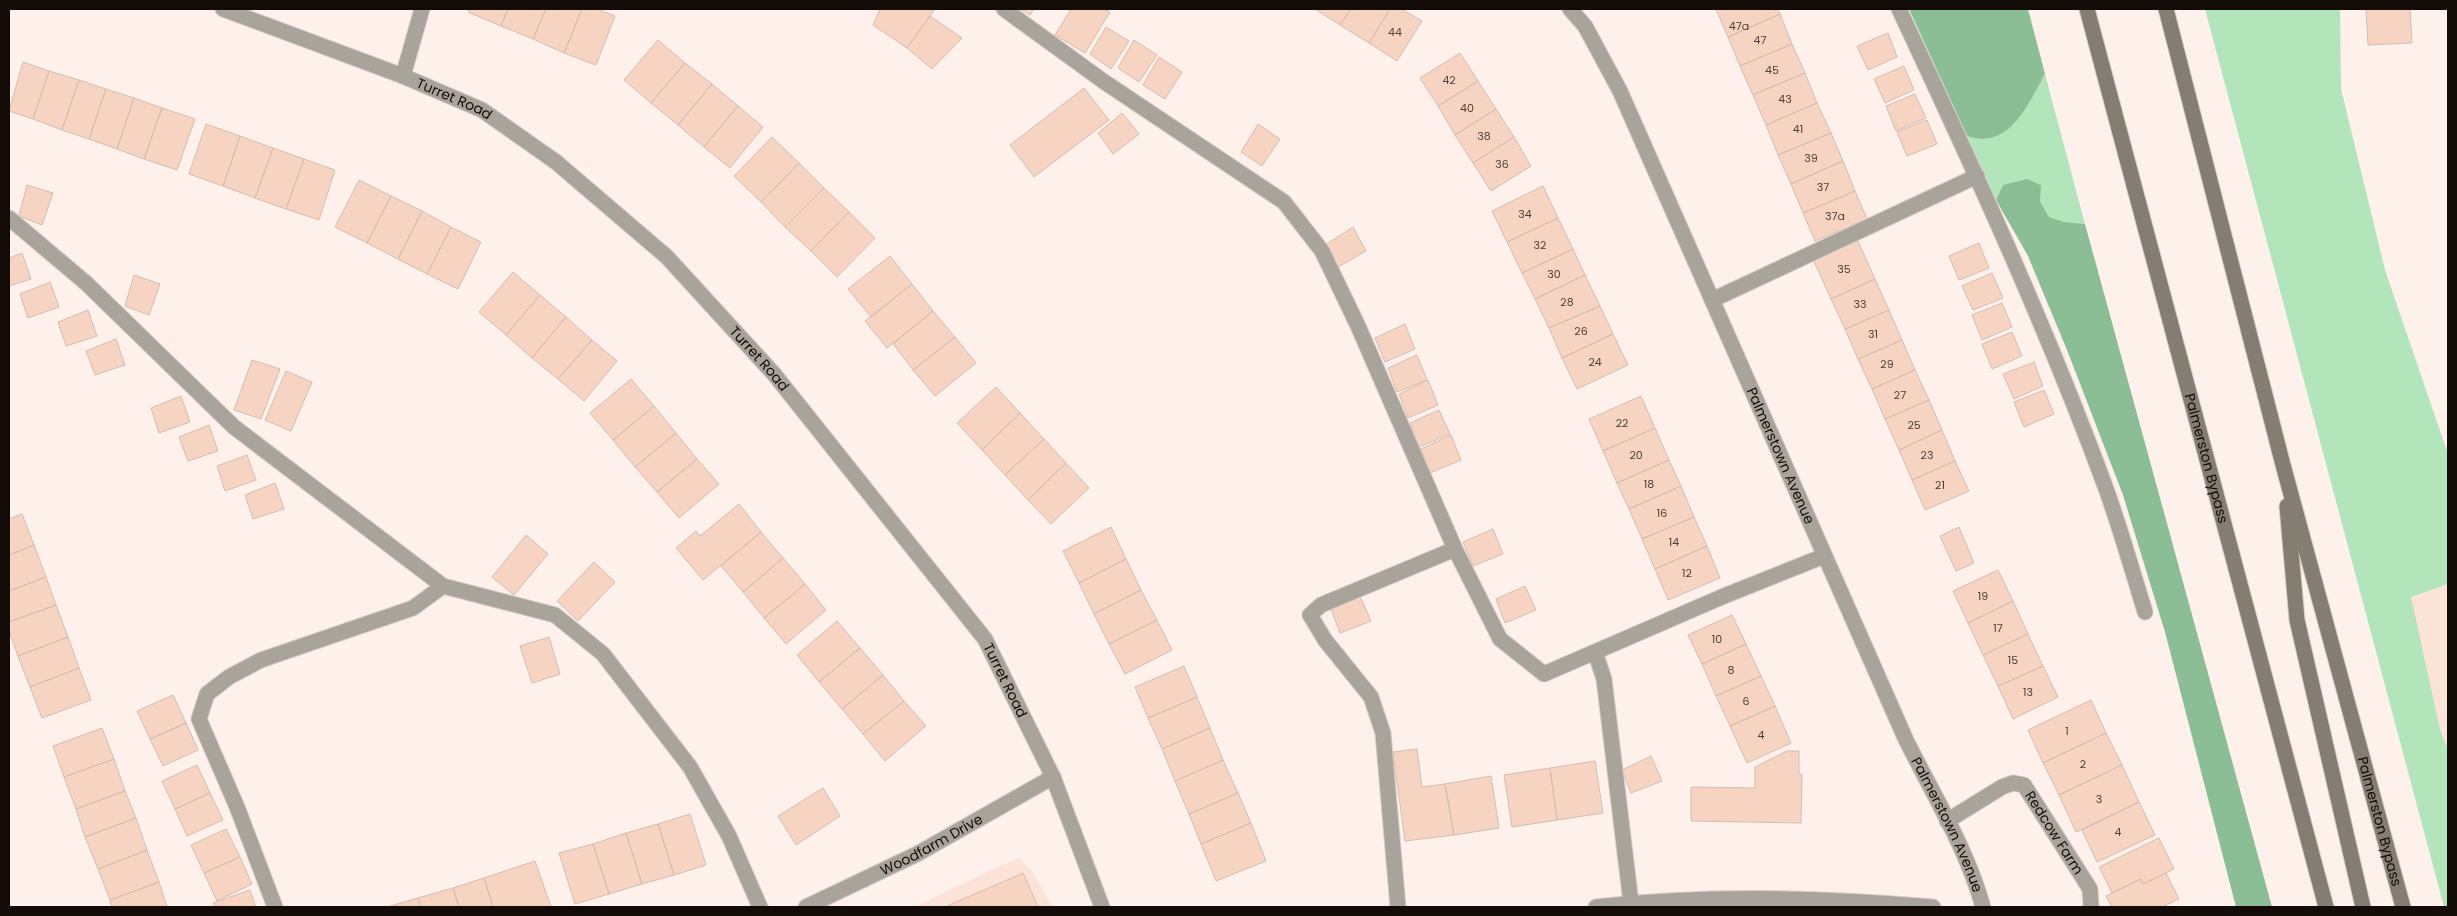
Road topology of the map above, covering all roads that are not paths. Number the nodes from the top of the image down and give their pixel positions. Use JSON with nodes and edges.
{"nodes":[{"id":1,"x":223,"y":9,"type":"edge"},
{"id":2,"x":422,"y":9,"type":"edge"},
{"id":3,"x":1004,"y":9,"type":"edge"},
{"id":4,"x":1570,"y":9,"type":"edge"},
{"id":5,"x":1898,"y":9,"type":"edge"},
{"id":6,"x":2086,"y":9,"type":"edge"},
{"id":7,"x":2166,"y":9,"type":"edge"},
{"id":8,"x":403,"y":76,"type":"junction"},
{"id":9,"x":1977,"y":176,"type":"junction"},
{"id":10,"x":9,"y":218,"type":"edge"},
{"id":11,"x":1712,"y":300,"type":"junction"},
{"id":12,"x":2283,"y":465,"type":"junction"},
{"id":13,"x":1455,"y":549,"type":"junction"},
{"id":14,"x":1824,"y":556,"type":"junction"},
{"id":15,"x":443,"y":586,"type":"junction"},
{"id":16,"x":2145,"y":612,"type":"dead end"},
{"id":17,"x":1596,"y":652,"type":"junction"},
{"id":18,"x":1053,"y":777,"type":"junction"},
{"id":19,"x":1947,"y":821,"type":"junction"},
{"id":20,"x":1631,"y":903,"type":"junction"},
{"id":21,"x":275,"y":907,"type":"edge"},
{"id":22,"x":760,"y":907,"type":"edge"},
{"id":23,"x":806,"y":907,"type":"edge"},
{"id":24,"x":1102,"y":907,"type":"edge"},
{"id":25,"x":1398,"y":907,"type":"edge"},
{"id":26,"x":1596,"y":907,"type":"edge"},
{"id":27,"x":1932,"y":907,"type":"edge"},
{"id":28,"x":1983,"y":907,"type":"edge"},
{"id":29,"x":2091,"y":907,"type":"edge"},
{"id":30,"x":2326,"y":907,"type":"edge"},
{"id":31,"x":2363,"y":907,"type":"edge"},
{"id":32,"x":2403,"y":907,"type":"edge"}],
"edges":[{"from":1,"to":8,"type":"street","name":"Turret Road"},
{"from":2,"to":8,"type":"street"},
{"from":3,"to":13,"type":"street"},
{"from":4,"to":11,"type":"street","name":"Palmerstown Avenue"},
{"from":5,"to":9,"type":"street"},
{"from":6,"to":30,"type":"main road","name":"Palmerston Bypass"},
{"from":7,"to":12,"type":"main road","name":"Palmerston Bypass"},
{"from":8,"to":18,"type":"street","name":"Turret Road"},
{"from":9,"to":11,"type":"street"},
{"from":9,"to":16,"type":"street"},
{"from":10,"to":15,"type":"street"},
{"from":11,"to":14,"type":"street","name":"Palmerstown Avenue"},
{"from":12,"to":31,"type":"main road"},
{"from":12,"to":32,"type":"main road","name":"Palmerston Bypass"},
{"from":13,"to":17,"type":"street"},
{"from":13,"to":25,"type":"street"},
{"from":14,"to":17,"type":"street"},
{"from":14,"to":19,"type":"street","name":"Palmerstown Avenue"},
{"from":15,"to":21,"type":"street"},
{"from":15,"to":22,"type":"street"},
{"from":17,"to":20,"type":"street"},
{"from":18,"to":23,"type":"street","name":"Woodfarm Drive"},
{"from":18,"to":24,"type":"street","name":"Turret Road"},
{"from":19,"to":28,"type":"street","name":"Palmerstown Avenue"},
{"from":19,"to":29,"type":"street","name":"Redcow Farm"},
{"from":20,"to":26,"type":"street"},
{"from":20,"to":27,"type":"street"}]}
